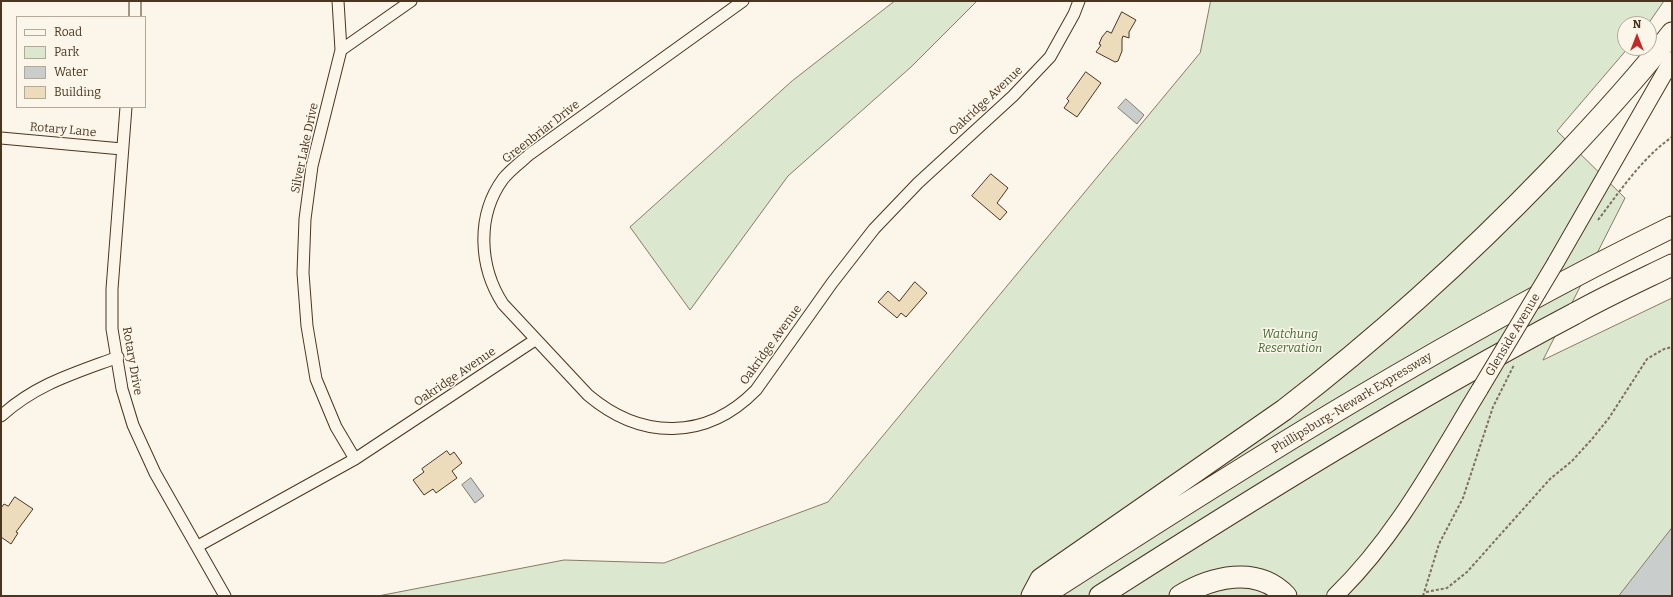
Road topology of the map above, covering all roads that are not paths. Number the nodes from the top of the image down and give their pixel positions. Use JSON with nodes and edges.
{"nodes":[{"id":1,"x":135,"y":1,"type":"edge"},
{"id":2,"x":338,"y":1,"type":"edge"},
{"id":3,"x":411,"y":1,"type":"edge"},
{"id":4,"x":743,"y":1,"type":"edge"},
{"id":5,"x":1079,"y":1,"type":"edge"},
{"id":6,"x":135,"y":16,"type":"edge"},
{"id":7,"x":1672,"y":33,"type":"edge"},
{"id":8,"x":341,"y":50,"type":"junction"},
{"id":9,"x":1672,"y":60,"type":"edge"},
{"id":10,"x":126,"y":108,"type":"edge"},
{"id":11,"x":1,"y":138,"type":"edge"},
{"id":12,"x":122,"y":149,"type":"junction"},
{"id":13,"x":1672,"y":228,"type":"edge"},
{"id":14,"x":1672,"y":265,"type":"edge"},
{"id":15,"x":535,"y":340,"type":"junction"},
{"id":16,"x":118,"y":357,"type":"junction"},
{"id":17,"x":1,"y":416,"type":"edge"},
{"id":18,"x":355,"y":459,"type":"junction"},
{"id":19,"x":198,"y":546,"type":"junction"},
{"id":20,"x":225,"y":596,"type":"edge"},
{"id":21,"x":1032,"y":596,"type":"edge"},
{"id":22,"x":1042,"y":596,"type":"edge"},
{"id":23,"x":1100,"y":596,"type":"edge"},
{"id":24,"x":1180,"y":596,"type":"edge"},
{"id":25,"x":1286,"y":596,"type":"edge"},
{"id":26,"x":1335,"y":596,"type":"edge"}],
"edges":[{"from":1,"to":6,"type":"street"},
{"from":2,"to":8,"type":"street","name":"Silver Lake Drive"},
{"from":3,"to":8,"type":"street"},
{"from":4,"to":15,"type":"street","name":"Greenbriar Drive"},
{"from":5,"to":15,"type":"street","name":"Oakridge Avenue"},
{"from":7,"to":21,"type":"highway"},
{"from":8,"to":18,"type":"street","name":"Silver Lake Drive"},
{"from":9,"to":26,"type":"main road","name":"Glenside Avenue","bridge":true},
{"from":10,"to":12,"type":"street","name":"Rotary Drive"},
{"from":11,"to":12,"type":"street","name":"Rotary Lane"},
{"from":12,"to":16,"type":"street","name":"Rotary Drive"},
{"from":13,"to":22,"type":"highway","name":"Phillipsburg-Newark Expressway"},
{"from":14,"to":23,"type":"highway"},
{"from":15,"to":18,"type":"street","name":"Oakridge Avenue"},
{"from":16,"to":17,"type":"street"},
{"from":16,"to":19,"type":"street","name":"Rotary Drive"},
{"from":18,"to":19,"type":"street","name":"Oakridge Avenue"},
{"from":19,"to":20,"type":"street","name":"Rotary Drive"},
{"from":24,"to":25,"type":"highway"}]}
